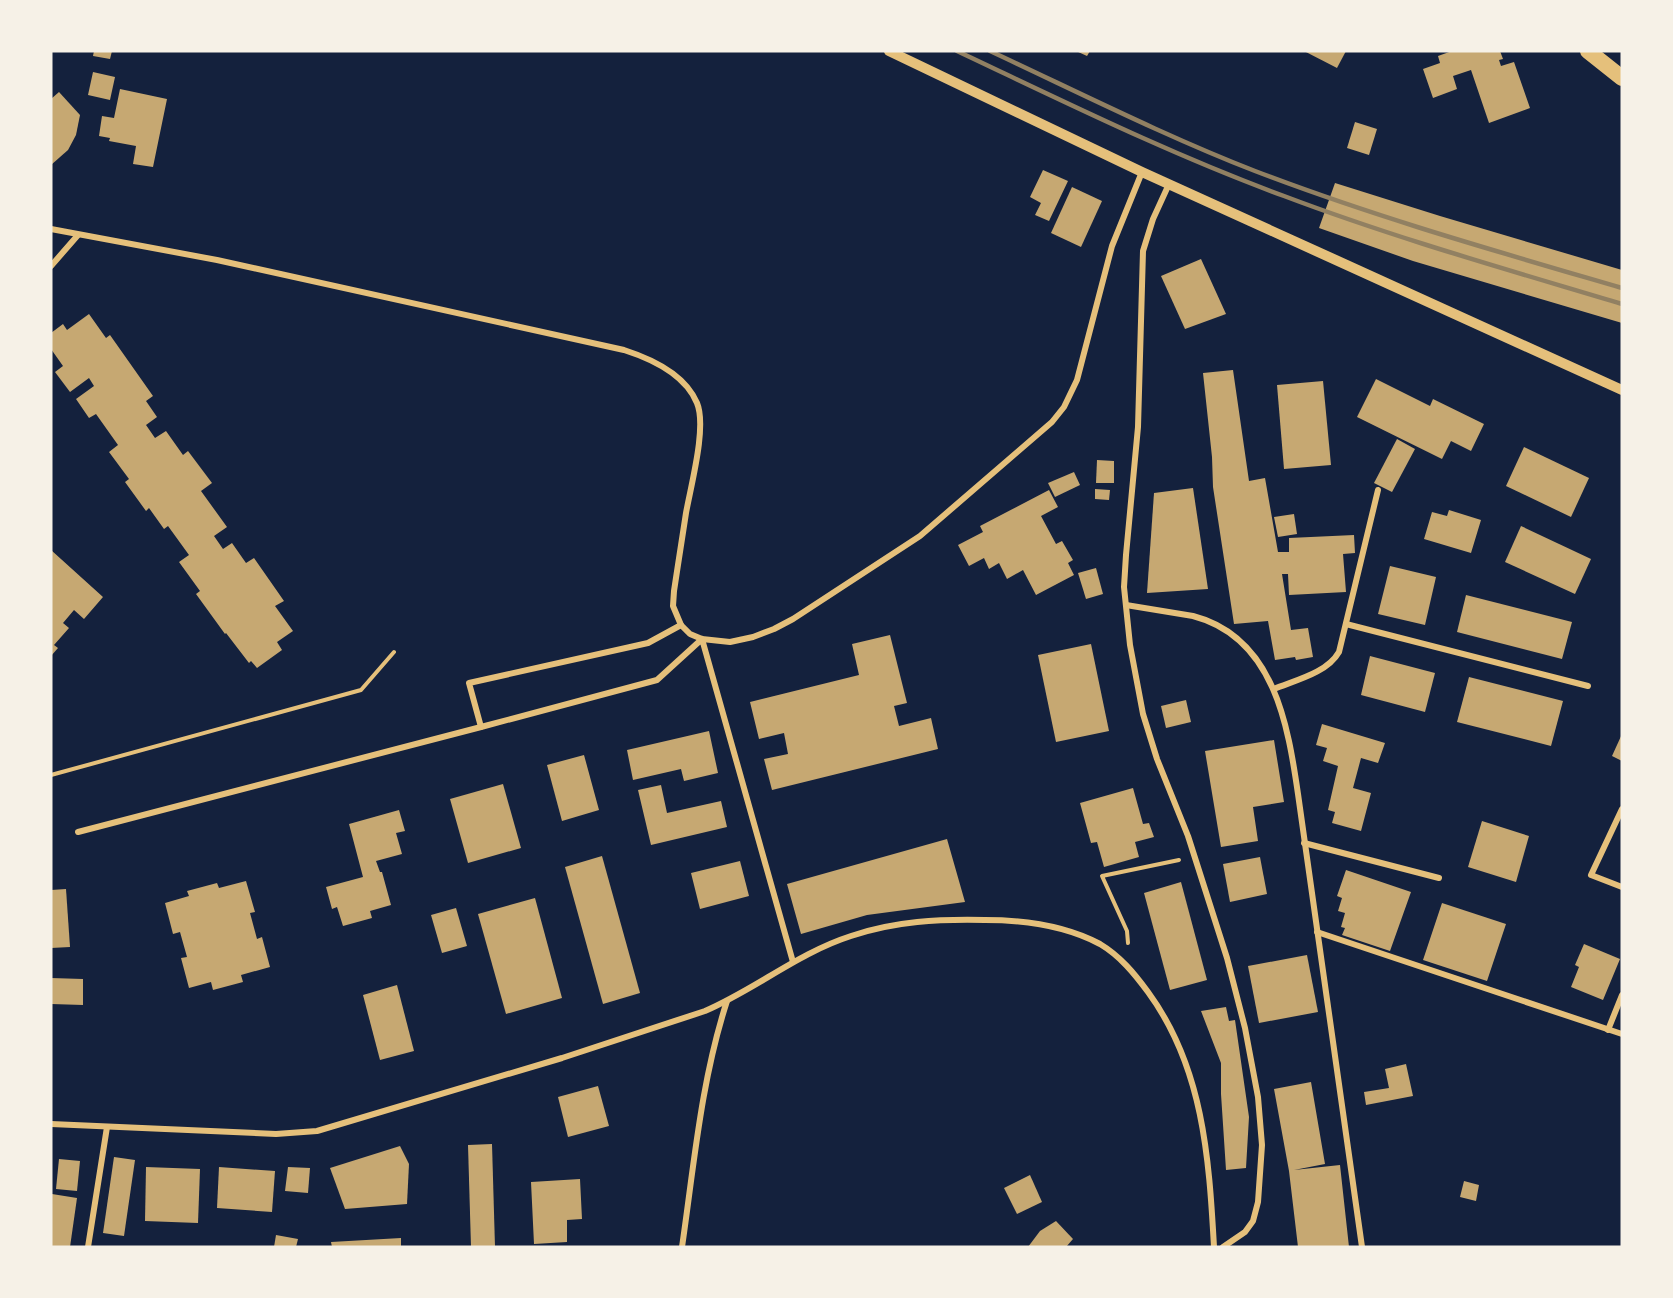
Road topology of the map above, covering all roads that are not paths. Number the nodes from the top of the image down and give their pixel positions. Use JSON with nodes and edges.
{"nodes":[{"id":1,"x":889,"y":51,"type":"edge"},
{"id":2,"x":1588,"y":51,"type":"edge"},
{"id":3,"x":1622,"y":78,"type":"edge"},
{"id":4,"x":1142,"y":172,"type":"junction"},
{"id":5,"x":1169,"y":183,"type":"junction"},
{"id":6,"x":51,"y":229,"type":"edge"},
{"id":7,"x":78,"y":235,"type":"junction"},
{"id":8,"x":51,"y":266,"type":"edge"},
{"id":9,"x":1622,"y":390,"type":"edge"},
{"id":10,"x":1378,"y":490,"type":"dead end"},
{"id":11,"x":1126,"y":605,"type":"junction"},
{"id":12,"x":1346,"y":624,"type":"junction"},
{"id":13,"x":681,"y":625,"type":"junction"},
{"id":14,"x":702,"y":639,"type":"junction"},
{"id":15,"x":1588,"y":686,"type":"dead end"},
{"id":16,"x":1274,"y":688,"type":"junction"},
{"id":17,"x":481,"y":727,"type":"junction"},
{"id":18,"x":1622,"y":809,"type":"edge"},
{"id":19,"x":78,"y":832,"type":"dead end"},
{"id":20,"x":1304,"y":843,"type":"junction"},
{"id":21,"x":1439,"y":878,"type":"dead end"},
{"id":22,"x":1622,"y":887,"type":"edge"},
{"id":23,"x":1317,"y":932,"type":"junction"},
{"id":24,"x":793,"y":962,"type":"junction"},
{"id":25,"x":1622,"y":995,"type":"edge"},
{"id":26,"x":728,"y":1001,"type":"junction"},
{"id":27,"x":1608,"y":1030,"type":"junction"},
{"id":28,"x":1622,"y":1034,"type":"edge"},
{"id":29,"x":51,"y":1124,"type":"edge"},
{"id":30,"x":107,"y":1127,"type":"junction"},
{"id":31,"x":88,"y":1247,"type":"edge"},
{"id":32,"x":682,"y":1247,"type":"edge"},
{"id":33,"x":1214,"y":1247,"type":"edge"},
{"id":34,"x":1223,"y":1247,"type":"edge"},
{"id":35,"x":1362,"y":1247,"type":"edge"}],
"edges":[{"from":1,"to":4,"type":"street"},
{"from":2,"to":3,"type":"highway"},
{"from":4,"to":5,"type":"street"},
{"from":4,"to":14,"type":"street"},
{"from":5,"to":9,"type":"street"},
{"from":5,"to":11,"type":"street"},
{"from":6,"to":7,"type":"street"},
{"from":7,"to":8,"type":"street"},
{"from":7,"to":13,"type":"street"},
{"from":10,"to":12,"type":"street"},
{"from":11,"to":16,"type":"street"},
{"from":11,"to":34,"type":"street"},
{"from":12,"to":15,"type":"street"},
{"from":12,"to":16,"type":"street"},
{"from":13,"to":14,"type":"street"},
{"from":13,"to":17,"type":"street"},
{"from":14,"to":17,"type":"street"},
{"from":14,"to":24,"type":"street"},
{"from":16,"to":20,"type":"street"},
{"from":17,"to":19,"type":"street"},
{"from":18,"to":22,"type":"street"},
{"from":20,"to":21,"type":"street"},
{"from":20,"to":23,"type":"street"},
{"from":23,"to":27,"type":"street"},
{"from":23,"to":35,"type":"street"},
{"from":24,"to":26,"type":"street"},
{"from":24,"to":33,"type":"street"},
{"from":25,"to":27,"type":"street"},
{"from":26,"to":30,"type":"street"},
{"from":26,"to":32,"type":"street"},
{"from":27,"to":28,"type":"street"},
{"from":29,"to":30,"type":"street"},
{"from":30,"to":31,"type":"street"}]}
